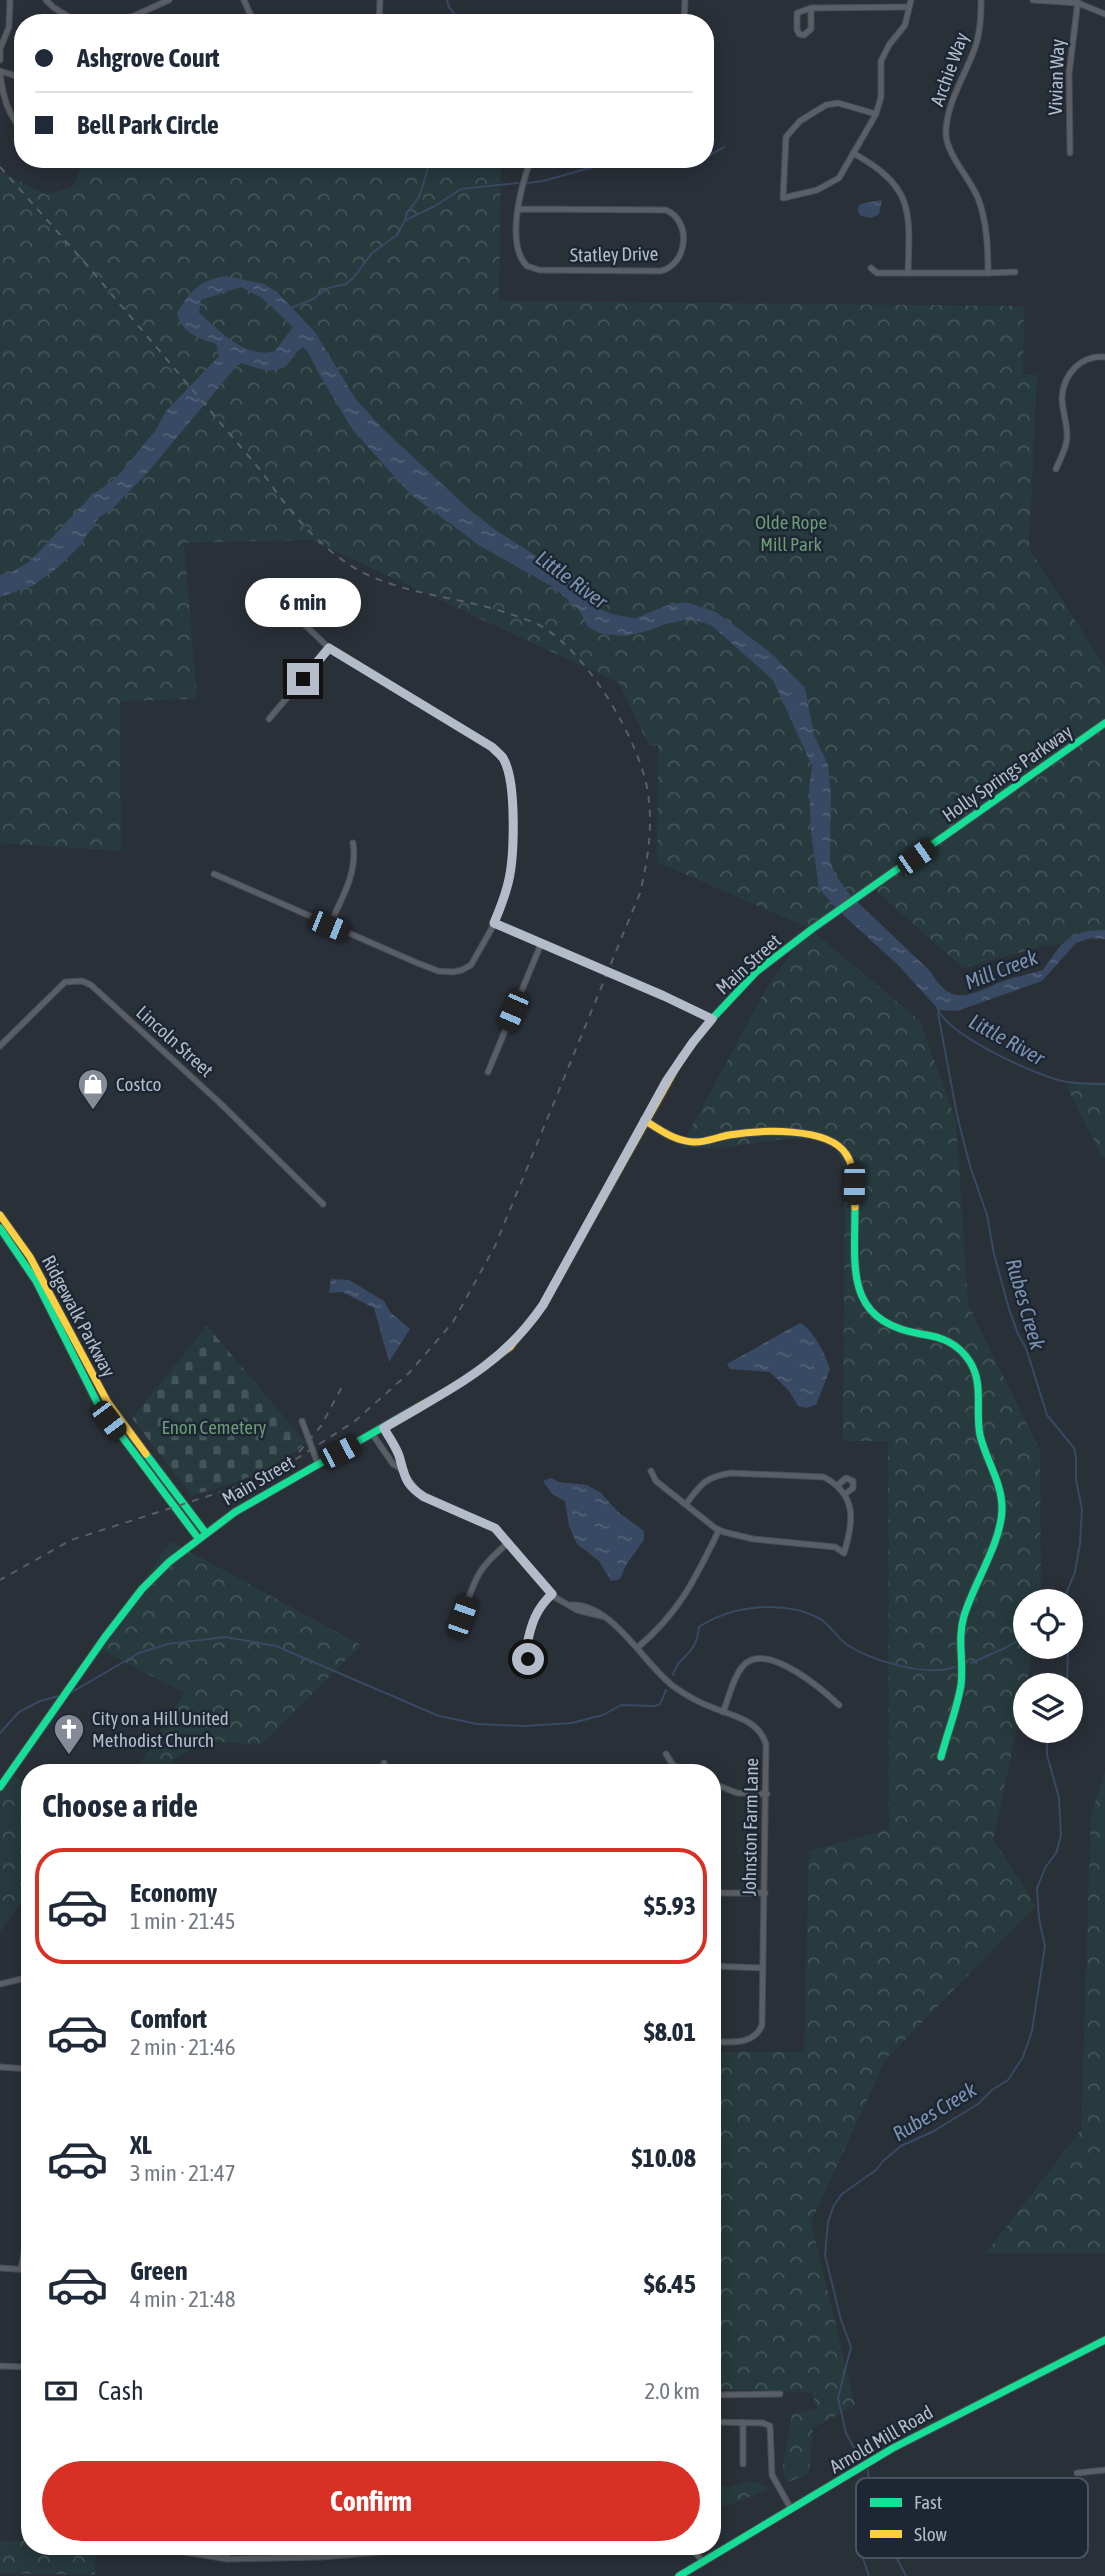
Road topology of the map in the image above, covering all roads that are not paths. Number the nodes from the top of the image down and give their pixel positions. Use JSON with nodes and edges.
{"nodes":[{"id":1,"x":10,"y":0,"type":"edge"},
{"id":2,"x":46,"y":0,"type":"edge"},
{"id":3,"x":169,"y":0,"type":"edge"},
{"id":4,"x":981,"y":0,"type":"edge"},
{"id":5,"x":1033,"y":0,"type":"edge"},
{"id":6,"x":1078,"y":1,"type":"edge"},
{"id":7,"x":910,"y":4,"type":"edge"},
{"id":8,"x":811,"y":8,"type":"junction"},
{"id":9,"x":64,"y":14,"type":"edge"},
{"id":10,"x":138,"y":14,"type":"edge"},
{"id":11,"x":1105,"y":14,"type":"edge"},
{"id":12,"x":0,"y":60,"type":"edge"},
{"id":13,"x":0,"y":73,"type":"edge"},
{"id":14,"x":2,"y":98,"type":"edge"},
{"id":15,"x":876,"y":114,"type":"junction"},
{"id":16,"x":14,"y":120,"type":"edge"},
{"id":17,"x":853,"y":153,"type":"junction"},
{"id":18,"x":1070,"y":153,"type":"dead end"},
{"id":19,"x":528,"y":168,"type":"edge"},
{"id":20,"x":518,"y":209,"type":"junction"},
{"id":21,"x":871,"y":268,"type":"dead end"},
{"id":22,"x":1015,"y":272,"type":"dead end"},
{"id":23,"x":908,"y":273,"type":"junction"},
{"id":24,"x":988,"y":273,"type":"junction"},
{"id":25,"x":1105,"y":358,"type":"edge"},
{"id":26,"x":1056,"y":469,"type":"dead end"},
{"id":27,"x":275,"y":596,"type":"dead end"},
{"id":28,"x":329,"y":648,"type":"junction"},
{"id":29,"x":269,"y":719,"type":"dead end"},
{"id":30,"x":1105,"y":723,"type":"edge"},
{"id":31,"x":353,"y":844,"type":"dead end"},
{"id":32,"x":894,"y":873,"type":"joint"},
{"id":33,"x":214,"y":874,"type":"dead end"},
{"id":34,"x":494,"y":923,"type":"junction"},
{"id":35,"x":329,"y":926,"type":"junction"},
{"id":36,"x":541,"y":944,"type":"junction"},
{"id":37,"x":712,"y":1019,"type":"junction"},
{"id":38,"x":0,"y":1046,"type":"edge"},
{"id":39,"x":488,"y":1072,"type":"dead end"},
{"id":40,"x":645,"y":1120,"type":"junction"},
{"id":41,"x":323,"y":1204,"type":"dead end"},
{"id":42,"x":0,"y":1216,"type":"edge"},
{"id":43,"x":0,"y":1228,"type":"edge"},
{"id":44,"x":302,"y":1421,"type":"dead end"},
{"id":45,"x":384,"y":1428,"type":"junction"},
{"id":46,"x":373,"y":1434,"type":"junction"},
{"id":47,"x":318,"y":1464,"type":"junction"},
{"id":48,"x":400,"y":1468,"type":"junction"},
{"id":49,"x":651,"y":1471,"type":"dead end"},
{"id":50,"x":838,"y":1485,"type":"junction"},
{"id":51,"x":845,"y":1494,"type":"junction"},
{"id":52,"x":686,"y":1504,"type":"junction"},
{"id":53,"x":719,"y":1530,"type":"junction"},
{"id":54,"x":205,"y":1532,"type":"junction"},
{"id":55,"x":198,"y":1538,"type":"junction"},
{"id":56,"x":509,"y":1542,"type":"junction"},
{"id":57,"x":552,"y":1594,"type":"junction"},
{"id":58,"x":462,"y":1617,"type":"dead end"},
{"id":59,"x":527,"y":1645,"type":"dead end"},
{"id":60,"x":637,"y":1648,"type":"junction"},
{"id":61,"x":839,"y":1705,"type":"dead end"},
{"id":62,"x":723,"y":1712,"type":"junction"},
{"id":63,"x":666,"y":1754,"type":"dead end"},
{"id":64,"x":941,"y":1757,"type":"dead end"},
{"id":65,"x":673,"y":1764,"type":"edge"},
{"id":66,"x":0,"y":1787,"type":"edge"},
{"id":67,"x":721,"y":1787,"type":"edge"},
{"id":68,"x":767,"y":1794,"type":"junction"},
{"id":69,"x":721,"y":1893,"type":"edge"},
{"id":70,"x":765,"y":1893,"type":"junction"},
{"id":71,"x":721,"y":1966,"type":"edge"},
{"id":72,"x":763,"y":1968,"type":"junction"},
{"id":73,"x":21,"y":1979,"type":"edge"},
{"id":74,"x":0,"y":1984,"type":"edge"},
{"id":75,"x":721,"y":2042,"type":"edge"},
{"id":76,"x":0,"y":2067,"type":"edge"},
{"id":77,"x":21,"y":2068,"type":"edge"},
{"id":78,"x":0,"y":2268,"type":"edge"},
{"id":79,"x":21,"y":2269,"type":"edge"},
{"id":80,"x":1105,"y":2340,"type":"edge"},
{"id":81,"x":0,"y":2366,"type":"edge"},
{"id":82,"x":21,"y":2367,"type":"edge"},
{"id":83,"x":780,"y":2394,"type":"dead end"},
{"id":84,"x":721,"y":2395,"type":"edge"},
{"id":85,"x":721,"y":2422,"type":"edge"},
{"id":86,"x":743,"y":2422,"type":"junction"},
{"id":87,"x":743,"y":2464,"type":"dead end"},
{"id":88,"x":1105,"y":2470,"type":"edge"},
{"id":89,"x":1077,"y":2473,"type":"dead end"},
{"id":90,"x":791,"y":2509,"type":"junction"},
{"id":91,"x":721,"y":2551,"type":"edge"},
{"id":92,"x":203,"y":2555,"type":"edge"},
{"id":93,"x":227,"y":2555,"type":"edge"},
{"id":94,"x":345,"y":2555,"type":"edge"},
{"id":95,"x":697,"y":2555,"type":"edge"},
{"id":96,"x":715,"y":2555,"type":"edge"},
{"id":97,"x":227,"y":2559,"type":"junction"},
{"id":98,"x":703,"y":2562,"type":"junction"},
{"id":99,"x":679,"y":2576,"type":"edge"}],
"edges":[{"from":1,"to":12,"type":"street"},
{"from":2,"to":9,"type":"street"},
{"from":3,"to":10,"type":"street"},
{"from":4,"to":24,"type":"street","name":"Archie Way"},
{"from":5,"to":6,"type":"street"},
{"from":6,"to":11,"type":"street"},
{"from":6,"to":18,"type":"street","name":"Vivian Way"},
{"from":7,"to":8,"type":"street"},
{"from":7,"to":15,"type":"street"},
{"from":8,"to":8,"type":"street"},
{"from":13,"to":14,"type":"street"},
{"from":14,"to":16,"type":"street"},
{"from":15,"to":17,"type":"street"},
{"from":15,"to":17,"type":"street"},
{"from":17,"to":23,"type":"street"},
{"from":19,"to":20,"type":"street","name":"Statley Drive"},
{"from":20,"to":20,"type":"street","name":"Statley Drive"},
{"from":21,"to":23,"type":"street"},
{"from":22,"to":24,"type":"street"},
{"from":23,"to":24,"type":"street"},
{"from":25,"to":26,"type":"street"},
{"from":27,"to":28,"type":"street"},
{"from":28,"to":29,"type":"street"},
{"from":28,"to":34,"type":"street"},
{"from":30,"to":32,"type":"main road","name":"Holly Springs Parkway"},
{"from":31,"to":35,"type":"street"},
{"from":32,"to":37,"type":"main road","name":"Main Street"},
{"from":33,"to":35,"type":"street"},
{"from":34,"to":35,"type":"street"},
{"from":34,"to":36,"type":"street"},
{"from":36,"to":37,"type":"street"},
{"from":36,"to":39,"type":"street"},
{"from":37,"to":40,"type":"main road","name":"Main Street"},
{"from":38,"to":41,"type":"street","name":"Lincoln Street"},
{"from":40,"to":45,"type":"main road","name":"Main Street"},
{"from":40,"to":64,"type":"main road"},
{"from":42,"to":54,"type":"main road","name":"Ridgewalk Parkway"},
{"from":43,"to":55,"type":"main road","name":"Ridgewalk Parkway"},
{"from":44,"to":47,"type":"street"},
{"from":45,"to":46,"type":"main road","name":"Main Street"},
{"from":45,"to":48,"type":"street","name":"Johnston Farm Lane"},
{"from":46,"to":47,"type":"main road","name":"Main Street"},
{"from":46,"to":48,"type":"street","name":"Johnston Farm Lane"},
{"from":47,"to":54,"type":"main road","name":"Main Street"},
{"from":48,"to":56,"type":"street","name":"Johnston Farm Lane"},
{"from":49,"to":52,"type":"street"},
{"from":50,"to":51,"type":"street"},
{"from":50,"to":51,"type":"street"},
{"from":50,"to":52,"type":"street"},
{"from":51,"to":53,"type":"street"},
{"from":52,"to":53,"type":"street"},
{"from":53,"to":60,"type":"street"},
{"from":54,"to":55,"type":"main road","name":"Main Street"},
{"from":55,"to":66,"type":"main road","name":"Main Street"},
{"from":56,"to":57,"type":"street","name":"Johnston Farm Lane"},
{"from":56,"to":58,"type":"street"},
{"from":57,"to":59,"type":"street"},
{"from":57,"to":60,"type":"street","name":"Johnston Farm Lane"},
{"from":60,"to":62,"type":"street","name":"Johnston Farm Lane"},
{"from":61,"to":62,"type":"street"},
{"from":62,"to":68,"type":"street","name":"Johnston Farm Lane"},
{"from":63,"to":65,"type":"street"},
{"from":67,"to":68,"type":"street"},
{"from":68,"to":70,"type":"street","name":"Johnston Farm Lane"},
{"from":69,"to":70,"type":"street"},
{"from":70,"to":72,"type":"street","name":"Johnston Farm Lane"},
{"from":71,"to":72,"type":"street"},
{"from":72,"to":75,"type":"street","name":"Johnston Farm Lane"},
{"from":73,"to":74,"type":"street"},
{"from":76,"to":77,"type":"street"},
{"from":78,"to":79,"type":"street"},
{"from":80,"to":90,"type":"main road","name":"Arnold Mill Road"},
{"from":81,"to":82,"type":"street"},
{"from":83,"to":84,"type":"street"},
{"from":85,"to":86,"type":"street"},
{"from":86,"to":87,"type":"street"},
{"from":86,"to":90,"type":"street"},
{"from":88,"to":89,"type":"street"},
{"from":90,"to":91,"type":"main road","name":"Arnold Mill Road"},
{"from":92,"to":97,"type":"street"},
{"from":93,"to":97,"type":"street"},
{"from":94,"to":97,"type":"street"},
{"from":95,"to":98,"type":"street"},
{"from":96,"to":98,"type":"main road","name":"Arnold Mill Road"},
{"from":98,"to":99,"type":"main road","name":"Arnold Mill Road"}]}
